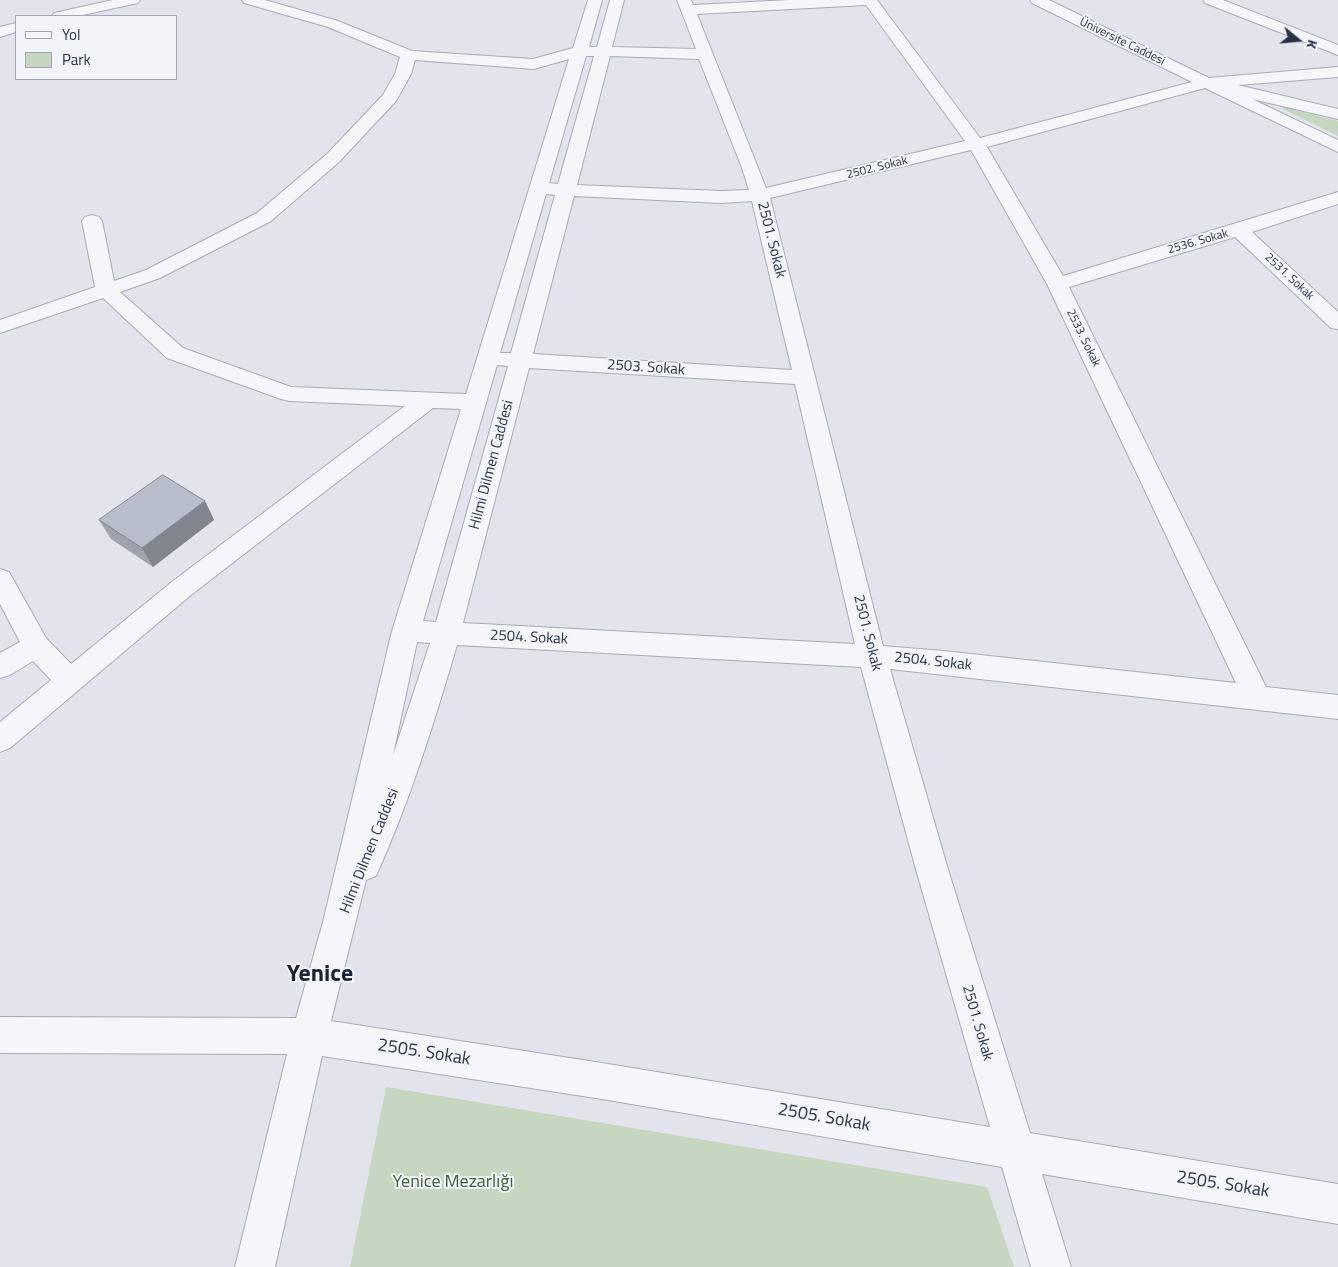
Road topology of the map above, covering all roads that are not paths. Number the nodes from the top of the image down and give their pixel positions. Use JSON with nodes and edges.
{"nodes":[{"id":1,"x":133,"y":0,"type":"edge"},
{"id":2,"x":249,"y":0,"type":"edge"},
{"id":3,"x":595,"y":0,"type":"edge"},
{"id":4,"x":617,"y":0,"type":"edge"},
{"id":5,"x":870,"y":0,"type":"edge"},
{"id":6,"x":1037,"y":0,"type":"edge"},
{"id":7,"x":1210,"y":0,"type":"edge"},
{"id":8,"x":686,"y":5,"type":"edge"},
{"id":9,"x":64,"y":15,"type":"edge"},
{"id":10,"x":15,"y":27,"type":"edge"},
{"id":11,"x":0,"y":32,"type":"edge"},
{"id":12,"x":1338,"y":50,"type":"edge"},
{"id":13,"x":592,"y":51,"type":"junction"},
{"id":14,"x":706,"y":54,"type":"junction"},
{"id":15,"x":409,"y":55,"type":"junction"},
{"id":16,"x":1338,"y":72,"type":"edge"},
{"id":17,"x":1207,"y":84,"type":"junction"},
{"id":18,"x":1338,"y":114,"type":"edge"},
{"id":19,"x":976,"y":144,"type":"junction"},
{"id":20,"x":1338,"y":147,"type":"edge"},
{"id":21,"x":538,"y":188,"type":"junction"},
{"id":22,"x":566,"y":190,"type":"junction"},
{"id":23,"x":759,"y":195,"type":"junction"},
{"id":24,"x":1338,"y":198,"type":"edge"},
{"id":25,"x":92,"y":221,"type":"dead end"},
{"id":26,"x":1239,"y":230,"type":"junction"},
{"id":27,"x":1057,"y":284,"type":"junction"},
{"id":28,"x":106,"y":290,"type":"junction"},
{"id":29,"x":1338,"y":323,"type":"edge"},
{"id":30,"x":0,"y":327,"type":"edge"},
{"id":31,"x":488,"y":358,"type":"junction"},
{"id":32,"x":520,"y":360,"type":"junction"},
{"id":33,"x":805,"y":378,"type":"junction"},
{"id":34,"x":428,"y":400,"type":"junction"},
{"id":35,"x":474,"y":402,"type":"junction"},
{"id":36,"x":0,"y":579,"type":"edge"},
{"id":37,"x":406,"y":631,"type":"junction"},
{"id":38,"x":447,"y":634,"type":"junction"},
{"id":39,"x":36,"y":646,"type":"junction"},
{"id":40,"x":872,"y":656,"type":"junction"},
{"id":41,"x":0,"y":667,"type":"edge"},
{"id":42,"x":69,"y":681,"type":"junction"},
{"id":43,"x":1257,"y":698,"type":"junction"},
{"id":44,"x":1338,"y":707,"type":"edge"},
{"id":45,"x":0,"y":739,"type":"edge"},
{"id":46,"x":340,"y":922,"type":"junction"},
{"id":47,"x":0,"y":1035,"type":"edge"},
{"id":48,"x":309,"y":1036,"type":"junction"},
{"id":49,"x":1015,"y":1151,"type":"junction"},
{"id":50,"x":1338,"y":1204,"type":"edge"},
{"id":51,"x":255,"y":1267,"type":"edge"},
{"id":52,"x":1051,"y":1267,"type":"edge"}],
"edges":[{"from":1,"to":9,"type":"street"},
{"from":2,"to":15,"type":"street"},
{"from":3,"to":13,"type":"street","name":"Hilmi Dilmen Caddesi"},
{"from":4,"to":13,"type":"street","name":"Hilmi Dilmen Caddesi"},
{"from":5,"to":8,"type":"street"},
{"from":5,"to":19,"type":"street","name":"2533. Sokak"},
{"from":6,"to":17,"type":"street","name":"Üniversite Caddesi"},
{"from":7,"to":12,"type":"street"},
{"from":8,"to":14,"type":"street","name":"2501. Sokak"},
{"from":10,"to":11,"type":"street"},
{"from":13,"to":14,"type":"street"},
{"from":13,"to":15,"type":"street"},
{"from":13,"to":21,"type":"street","name":"Hilmi Dilmen Caddesi"},
{"from":13,"to":22,"type":"street","name":"Hilmi Dilmen Caddesi"},
{"from":14,"to":23,"type":"street","name":"2501. Sokak"},
{"from":15,"to":28,"type":"street"},
{"from":16,"to":17,"type":"street","name":"2502. Sokak"},
{"from":17,"to":18,"type":"street","name":"Üniversite Caddesi"},
{"from":17,"to":19,"type":"street","name":"2502. Sokak"},
{"from":17,"to":20,"type":"street","name":"Üniversite Caddesi"},
{"from":19,"to":23,"type":"street","name":"2502. Sokak"},
{"from":19,"to":27,"type":"street","name":"2533. Sokak"},
{"from":21,"to":22,"type":"street","name":"2502. Sokak"},
{"from":21,"to":31,"type":"street","name":"Hilmi Dilmen Caddesi"},
{"from":22,"to":23,"type":"street","name":"2502. Sokak"},
{"from":22,"to":32,"type":"street","name":"Hilmi Dilmen Caddesi"},
{"from":23,"to":33,"type":"street","name":"2501. Sokak"},
{"from":24,"to":26,"type":"street","name":"2536. Sokak"},
{"from":25,"to":28,"type":"street"},
{"from":26,"to":27,"type":"street","name":"2536. Sokak"},
{"from":26,"to":29,"type":"street","name":"2531. Sokak"},
{"from":27,"to":43,"type":"street","name":"2533. Sokak"},
{"from":28,"to":30,"type":"street"},
{"from":28,"to":34,"type":"street"},
{"from":31,"to":32,"type":"street","name":"2503. Sokak"},
{"from":31,"to":35,"type":"street","name":"Hilmi Dilmen Caddesi"},
{"from":32,"to":33,"type":"street","name":"2503. Sokak"},
{"from":32,"to":38,"type":"street","name":"Hilmi Dilmen Caddesi"},
{"from":33,"to":40,"type":"street","name":"2501. Sokak"},
{"from":34,"to":35,"type":"street"},
{"from":34,"to":42,"type":"street"},
{"from":35,"to":37,"type":"street","name":"Hilmi Dilmen Caddesi"},
{"from":36,"to":39,"type":"street"},
{"from":37,"to":38,"type":"street","name":"2504. Sokak"},
{"from":37,"to":46,"type":"street","name":"Hilmi Dilmen Caddesi"},
{"from":38,"to":40,"type":"street","name":"2504. Sokak"},
{"from":38,"to":46,"type":"street","name":"Hilmi Dilmen Caddesi"},
{"from":39,"to":41,"type":"street"},
{"from":39,"to":42,"type":"street"},
{"from":40,"to":43,"type":"street","name":"2504. Sokak"},
{"from":40,"to":49,"type":"street","name":"2501. Sokak"},
{"from":42,"to":45,"type":"street"},
{"from":43,"to":44,"type":"street","name":"2504. Sokak"},
{"from":46,"to":48,"type":"street","name":"Hilmi Dilmen Caddesi"},
{"from":47,"to":48,"type":"street","name":"2505. Sokak"},
{"from":48,"to":49,"type":"street","name":"2505. Sokak"},
{"from":48,"to":51,"type":"street","name":"Hilmi Dilmen Caddesi"},
{"from":49,"to":50,"type":"street","name":"2505. Sokak"},
{"from":49,"to":52,"type":"street","name":"2501. Sokak"}]}
